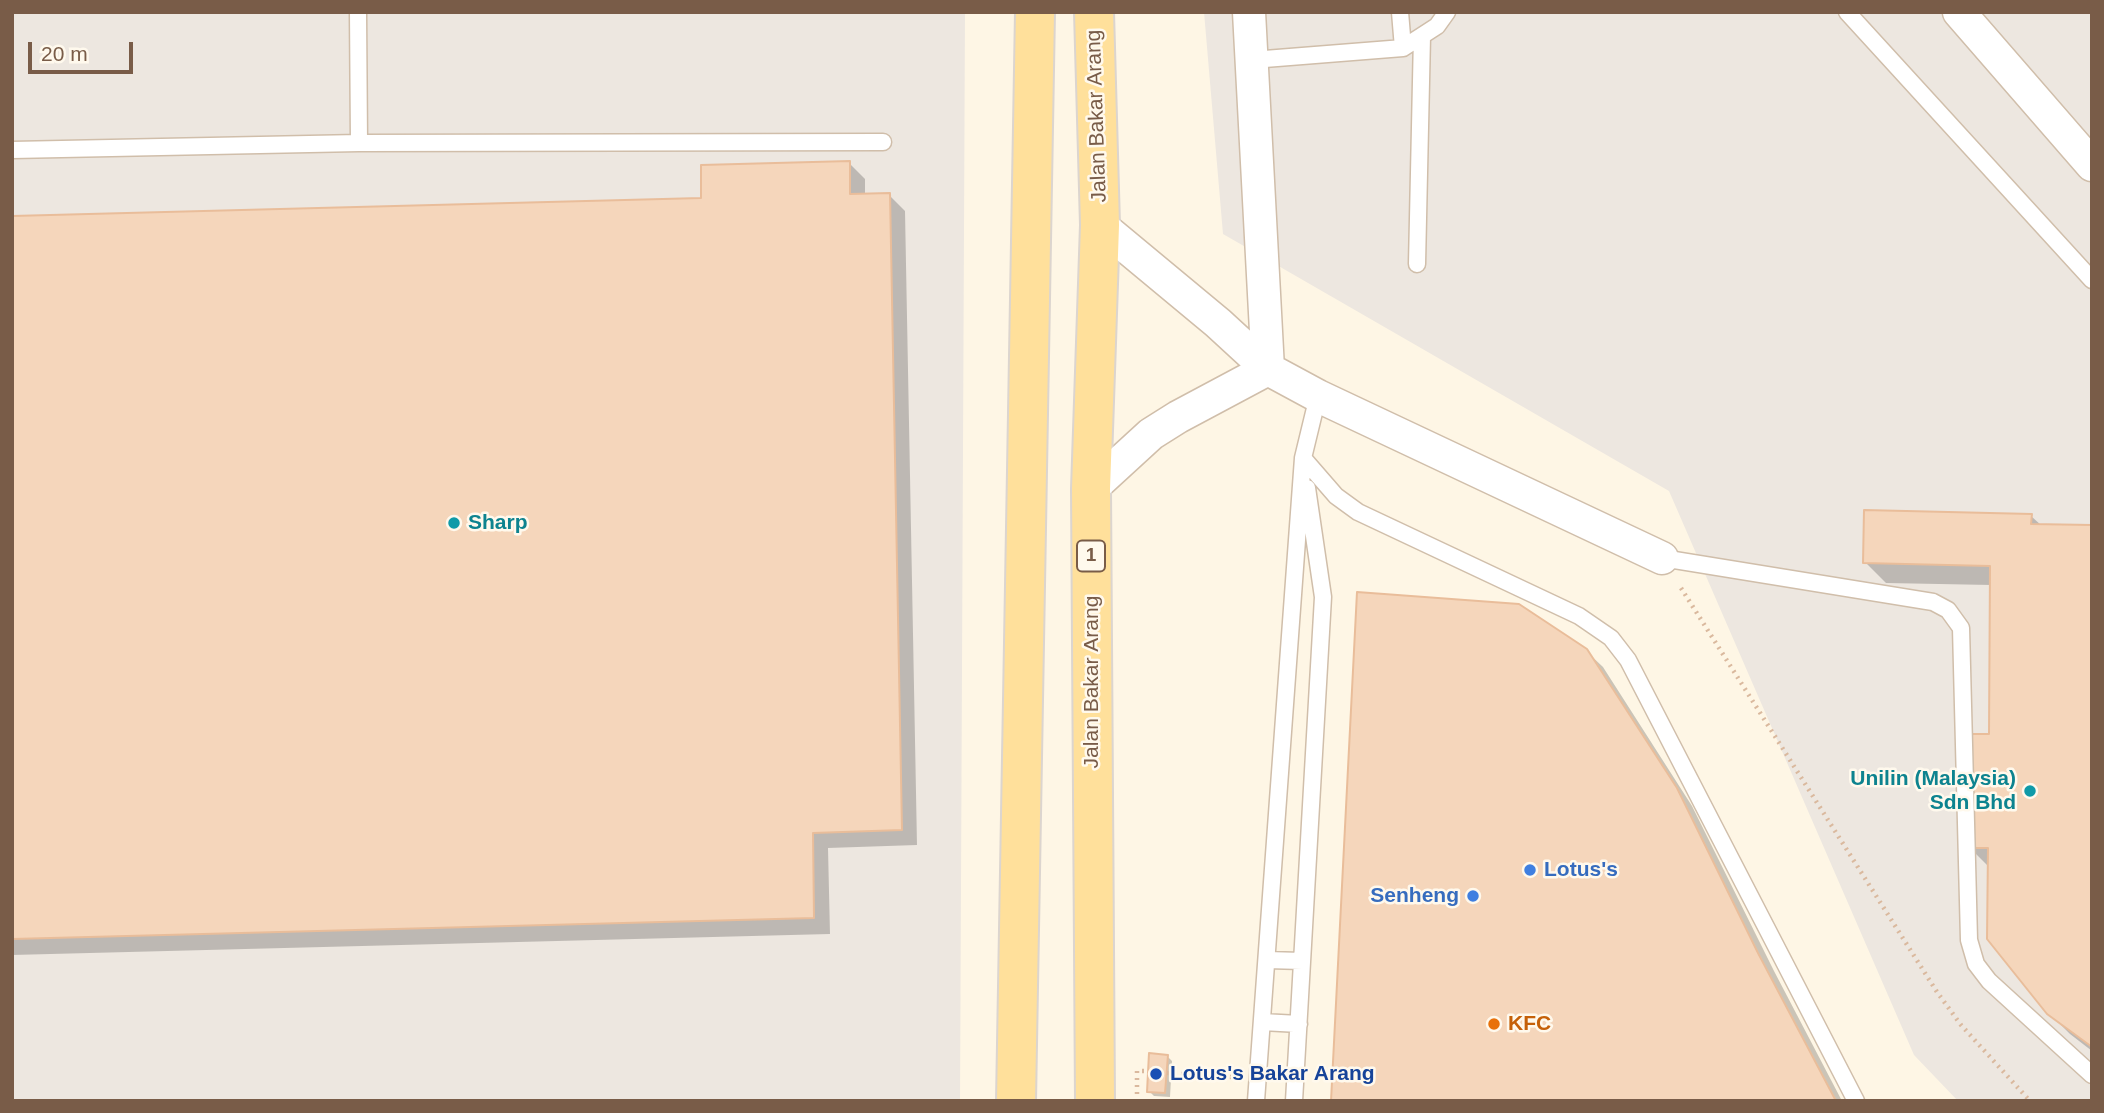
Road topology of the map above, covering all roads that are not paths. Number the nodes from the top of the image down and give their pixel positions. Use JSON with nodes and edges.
{"nodes":[{"id":1,"x":358,"y":12,"type":"edge"},
{"id":2,"x":1035,"y":12,"type":"edge"},
{"id":3,"x":1094,"y":12,"type":"edge"},
{"id":4,"x":1249,"y":12,"type":"edge"},
{"id":5,"x":1400,"y":12,"type":"edge"},
{"id":6,"x":1447,"y":12,"type":"edge"},
{"id":7,"x":1847,"y":12,"type":"edge"},
{"id":8,"x":1959,"y":12,"type":"edge"},
{"id":9,"x":1422,"y":36,"type":"junction"},
{"id":10,"x":1403,"y":48,"type":"junction"},
{"id":11,"x":1252,"y":60,"type":"junction"},
{"id":12,"x":883,"y":142,"type":"dead end"},
{"id":13,"x":359,"y":143,"type":"junction"},
{"id":14,"x":12,"y":150,"type":"edge"},
{"id":15,"x":2092,"y":165,"type":"edge"},
{"id":16,"x":1100,"y":225,"type":"junction"},
{"id":17,"x":1417,"y":264,"type":"dead end"},
{"id":18,"x":2092,"y":280,"type":"edge"},
{"id":19,"x":1268,"y":369,"type":"junction"},
{"id":20,"x":1318,"y":396,"type":"junction"},
{"id":21,"x":1303,"y":458,"type":"junction"},
{"id":22,"x":1091,"y":489,"type":"junction"},
{"id":23,"x":1662,"y":558,"type":"joint"},
{"id":24,"x":1267,"y":960,"type":"junction"},
{"id":25,"x":1302,"y":961,"type":"junction"},
{"id":26,"x":1262,"y":1022,"type":"junction"},
{"id":27,"x":1299,"y":1024,"type":"junction"},
{"id":28,"x":2092,"y":1075,"type":"edge"},
{"id":29,"x":1016,"y":1101,"type":"edge"},
{"id":30,"x":1095,"y":1101,"type":"edge"},
{"id":31,"x":1256,"y":1101,"type":"edge"},
{"id":32,"x":1294,"y":1101,"type":"edge"},
{"id":33,"x":1856,"y":1101,"type":"edge"}],
"edges":[{"from":1,"to":13,"type":"lane"},
{"from":2,"to":29,"type":"main road"},
{"from":3,"to":16,"type":"main road","name":"Jalan Bakar Arang","number":"1"},
{"from":4,"to":11,"type":"street"},
{"from":5,"to":10,"type":"lane"},
{"from":6,"to":9,"type":"lane"},
{"from":7,"to":18,"type":"lane"},
{"from":8,"to":15,"type":"street"},
{"from":9,"to":10,"type":"lane"},
{"from":9,"to":17,"type":"lane"},
{"from":10,"to":11,"type":"lane"},
{"from":11,"to":19,"type":"street"},
{"from":12,"to":13,"type":"lane"},
{"from":13,"to":14,"type":"lane"},
{"from":16,"to":19,"type":"street"},
{"from":16,"to":22,"type":"main road","name":"Jalan Bakar Arang","number":"1"},
{"from":19,"to":20,"type":"street"},
{"from":19,"to":22,"type":"street"},
{"from":20,"to":21,"type":"lane"},
{"from":20,"to":23,"type":"street"},
{"from":21,"to":24,"type":"lane"},
{"from":21,"to":25,"type":"lane"},
{"from":21,"to":33,"type":"lane"},
{"from":22,"to":30,"type":"main road","name":"Jalan Bakar Arang","number":"1"},
{"from":23,"to":28,"type":"lane"},
{"from":24,"to":25,"type":"lane"},
{"from":24,"to":26,"type":"lane"},
{"from":25,"to":27,"type":"lane"},
{"from":26,"to":27,"type":"lane"},
{"from":26,"to":31,"type":"lane"},
{"from":27,"to":32,"type":"lane"}]}
